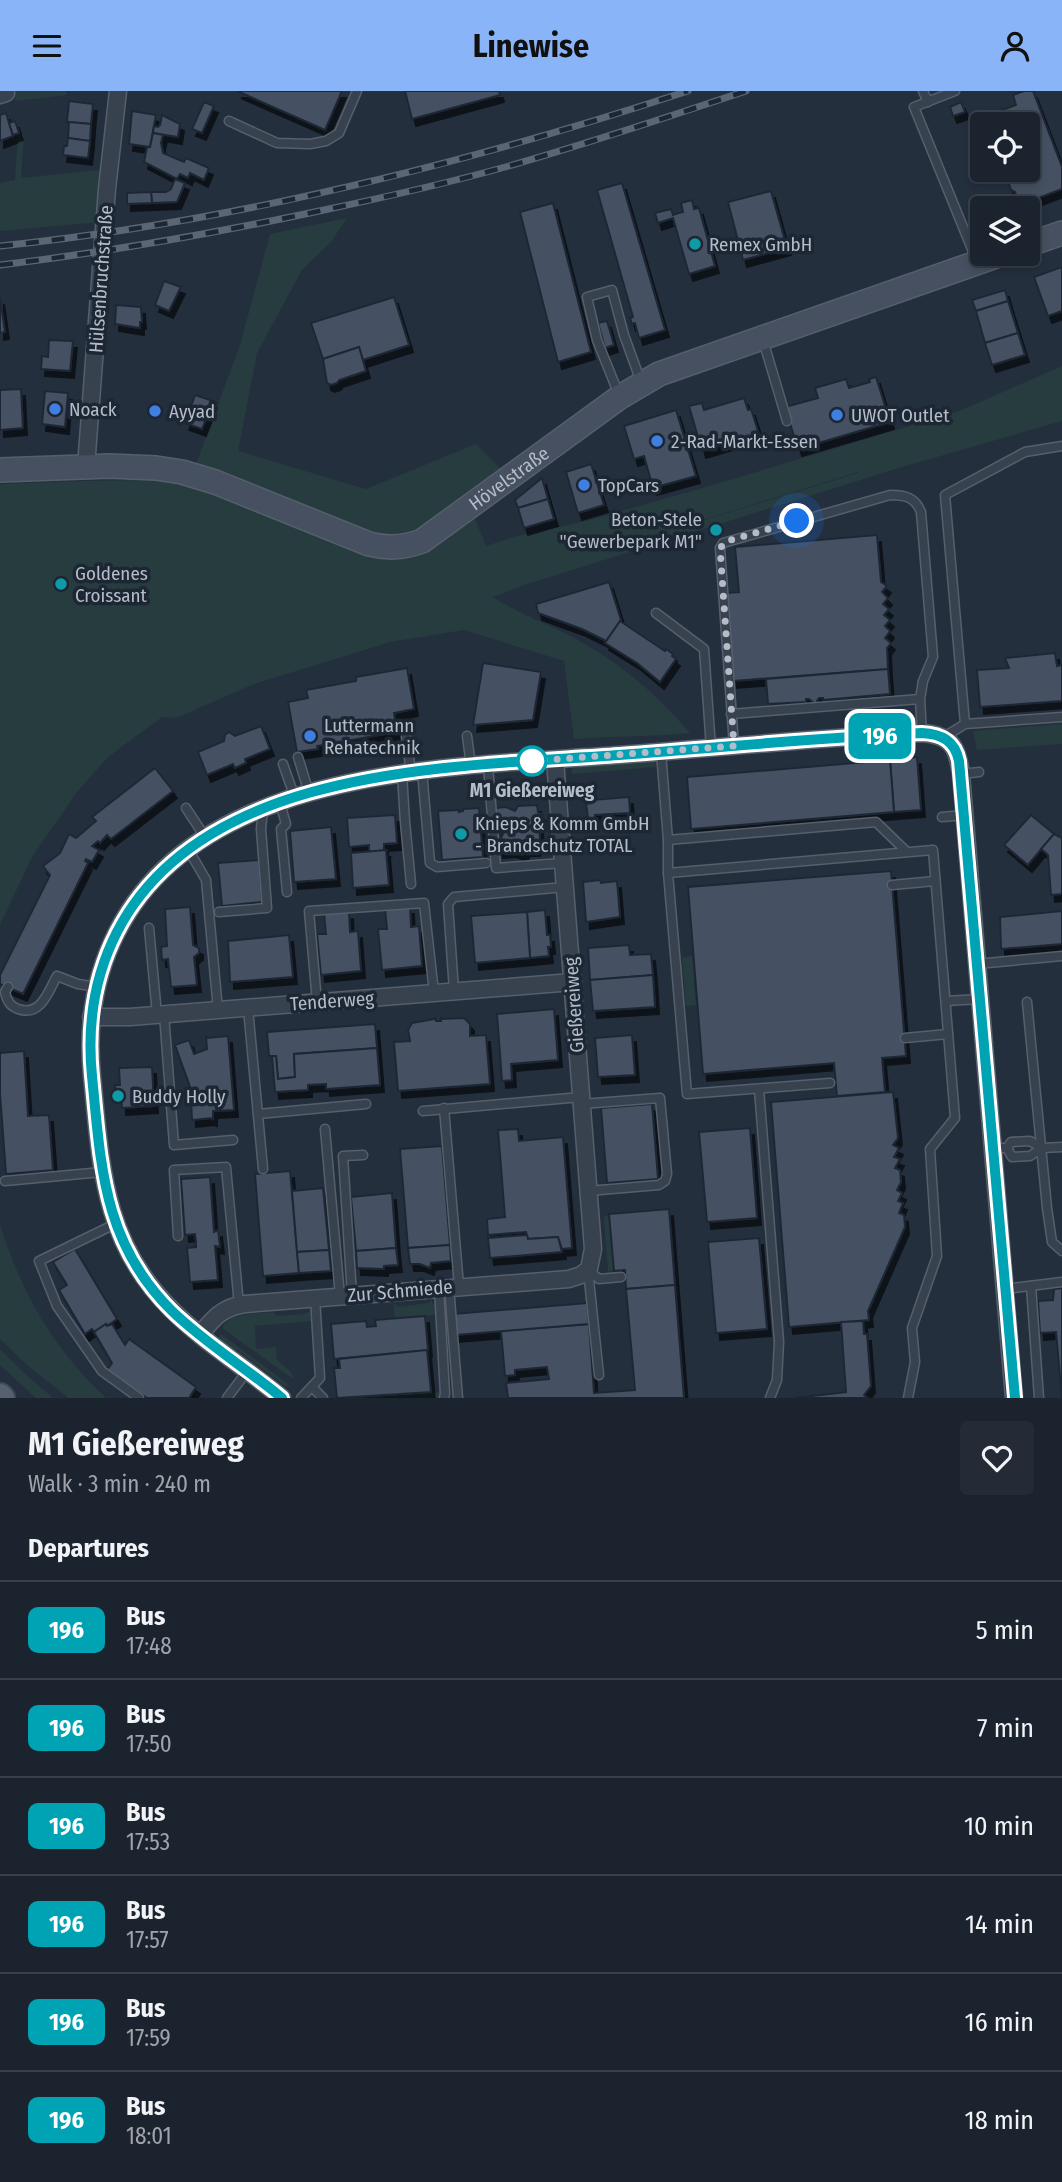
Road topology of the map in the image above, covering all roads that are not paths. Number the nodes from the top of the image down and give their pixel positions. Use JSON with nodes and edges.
{"nodes":[{"id":1,"x":5,"y":91,"type":"edge"},
{"id":2,"x":118,"y":91,"type":"edge"},
{"id":3,"x":357,"y":91,"type":"edge"},
{"id":4,"x":923,"y":91,"type":"edge"},
{"id":5,"x":955,"y":91,"type":"edge"},
{"id":6,"x":0,"y":95,"type":"edge"},
{"id":7,"x":928,"y":101,"type":"junction"},
{"id":8,"x":229,"y":121,"type":"dead end"},
{"id":9,"x":1062,"y":233,"type":"edge"},
{"id":10,"x":1040,"y":241,"type":"edge"},
{"id":11,"x":970,"y":245,"type":"edge"},
{"id":12,"x":970,"y":264,"type":"edge"},
{"id":13,"x":762,"y":338,"type":"junction"},
{"id":14,"x":641,"y":383,"type":"junction"},
{"id":15,"x":620,"y":397,"type":"junction"},
{"id":16,"x":787,"y":421,"type":"dead end"},
{"id":17,"x":1062,"y":446,"type":"edge"},
{"id":18,"x":86,"y":467,"type":"junction"},
{"id":19,"x":0,"y":470,"type":"edge"},
{"id":20,"x":656,"y":613,"type":"dead end"},
{"id":21,"x":920,"y":699,"type":"junction"},
{"id":22,"x":731,"y":714,"type":"junction"},
{"id":23,"x":1062,"y":717,"type":"edge"},
{"id":24,"x":965,"y":724,"type":"junction"},
{"id":25,"x":933,"y":735,"type":"junction"},
{"id":26,"x":467,"y":736,"type":"dead end"},
{"id":27,"x":406,"y":737,"type":"dead end"},
{"id":28,"x":734,"y":746,"type":"junction"},
{"id":29,"x":711,"y":748,"type":"junction"},
{"id":30,"x":661,"y":752,"type":"junction"},
{"id":31,"x":298,"y":757,"type":"dead end"},
{"id":32,"x":555,"y":760,"type":"junction"},
{"id":33,"x":282,"y":764,"type":"dead end"},
{"id":34,"x":488,"y":765,"type":"junction"},
{"id":35,"x":471,"y":767,"type":"junction"},
{"id":36,"x":412,"y":772,"type":"junction"},
{"id":37,"x":979,"y":772,"type":"dead end"},
{"id":38,"x":961,"y":774,"type":"junction"},
{"id":39,"x":295,"y":798,"type":"junction"},
{"id":40,"x":186,"y":808,"type":"dead end"},
{"id":41,"x":263,"y":810,"type":"junction"},
{"id":42,"x":964,"y":814,"type":"junction"},
{"id":43,"x":942,"y":817,"type":"dead end"},
{"id":44,"x":205,"y":837,"type":"junction"},
{"id":45,"x":668,"y":840,"type":"junction"},
{"id":46,"x":188,"y":849,"type":"junction"},
{"id":47,"x":907,"y":852,"type":"junction"},
{"id":48,"x":486,"y":863,"type":"dead end"},
{"id":49,"x":563,"y":863,"type":"junction"},
{"id":50,"x":668,"y":873,"type":"junction"},
{"id":51,"x":935,"y":881,"type":"junction"},
{"id":52,"x":411,"y":884,"type":"dead end"},
{"id":53,"x":892,"y":885,"type":"dead end"},
{"id":54,"x":565,"y":887,"type":"junction"},
{"id":55,"x":287,"y":892,"type":"dead end"},
{"id":56,"x":219,"y":912,"type":"dead end"},
{"id":57,"x":149,"y":928,"type":"dead end"},
{"id":58,"x":1062,"y":957,"type":"edge"},
{"id":59,"x":977,"y":964,"type":"junction"},
{"id":60,"x":573,"y":982,"type":"junction"},
{"id":61,"x":8,"y":987,"type":"dead end"},
{"id":62,"x":97,"y":988,"type":"junction"},
{"id":63,"x":454,"y":991,"type":"junction"},
{"id":64,"x":433,"y":993,"type":"junction"},
{"id":65,"x":980,"y":999,"type":"junction"},
{"id":66,"x":946,"y":1001,"type":"junction"},
{"id":67,"x":317,"y":1002,"type":"junction"},
{"id":68,"x":1027,"y":1002,"type":"dead end"},
{"id":69,"x":248,"y":1008,"type":"junction"},
{"id":70,"x":218,"y":1010,"type":"junction"},
{"id":71,"x":160,"y":1015,"type":"junction"},
{"id":72,"x":92,"y":1017,"type":"junction"},
{"id":73,"x":948,"y":1034,"type":"junction"},
{"id":74,"x":905,"y":1038,"type":"dead end"},
{"id":75,"x":830,"y":1083,"type":"dead end"},
{"id":76,"x":759,"y":1089,"type":"junction"},
{"id":77,"x":582,"y":1100,"type":"junction"},
{"id":78,"x":366,"y":1104,"type":"dead end"},
{"id":79,"x":444,"y":1108,"type":"junction"},
{"id":80,"x":423,"y":1111,"type":"dead end"},
{"id":81,"x":258,"y":1114,"type":"junction"},
{"id":82,"x":325,"y":1129,"type":"dead end"},
{"id":83,"x":233,"y":1140,"type":"dead end"},
{"id":84,"x":1000,"y":1147,"type":"junction"},
{"id":85,"x":1062,"y":1147,"type":"edge"},
{"id":86,"x":1042,"y":1148,"type":"junction"},
{"id":87,"x":363,"y":1155,"type":"dead end"},
{"id":88,"x":263,"y":1169,"type":"dead end"},
{"id":89,"x":102,"y":1172,"type":"junction"},
{"id":90,"x":5,"y":1181,"type":"dead end"},
{"id":91,"x":588,"y":1191,"type":"junction"},
{"id":92,"x":115,"y":1224,"type":"junction"},
{"id":93,"x":178,"y":1236,"type":"dead end"},
{"id":94,"x":1062,"y":1251,"type":"edge"},
{"id":95,"x":588,"y":1270,"type":"junction"},
{"id":96,"x":621,"y":1277,"type":"dead end"},
{"id":97,"x":1062,"y":1282,"type":"edge"},
{"id":98,"x":1031,"y":1286,"type":"junction"},
{"id":99,"x":449,"y":1287,"type":"junction"},
{"id":100,"x":1005,"y":1289,"type":"junction"},
{"id":101,"x":346,"y":1296,"type":"junction"},
{"id":102,"x":315,"y":1298,"type":"junction"},
{"id":103,"x":239,"y":1305,"type":"junction"},
{"id":104,"x":200,"y":1335,"type":"junction"},
{"id":105,"x":248,"y":1370,"type":"junction"},
{"id":106,"x":599,"y":1375,"type":"dead end"},
{"id":107,"x":312,"y":1387,"type":"junction"},
{"id":108,"x":139,"y":1398,"type":"edge"},
{"id":109,"x":228,"y":1398,"type":"edge"},
{"id":110,"x":282,"y":1398,"type":"edge"},
{"id":111,"x":301,"y":1398,"type":"edge"},
{"id":112,"x":323,"y":1398,"type":"edge"},
{"id":113,"x":444,"y":1398,"type":"edge"},
{"id":114,"x":458,"y":1398,"type":"edge"},
{"id":115,"x":770,"y":1398,"type":"edge"},
{"id":116,"x":908,"y":1398,"type":"edge"},
{"id":117,"x":1014,"y":1398,"type":"edge"},
{"id":118,"x":1039,"y":1398,"type":"edge"}],
"edges":[{"from":1,"to":6,"type":"street"},
{"from":2,"to":18,"type":"street","name":"Hülsenbruchstraße"},
{"from":3,"to":8,"type":"lane"},
{"from":4,"to":7,"type":"lane"},
{"from":5,"to":7,"type":"lane"},
{"from":7,"to":11,"type":"lane"},
{"from":9,"to":10,"type":"main road"},
{"from":12,"to":13,"type":"main road","name":"Hövelstraße"},
{"from":13,"to":14,"type":"main road","name":"Hövelstraße"},
{"from":13,"to":16,"type":"lane"},
{"from":14,"to":15,"type":"main road","name":"Hövelstraße"},
{"from":14,"to":15,"type":"lane"},
{"from":15,"to":18,"type":"main road","name":"Hövelstraße"},
{"from":17,"to":24,"type":"lane"},
{"from":18,"to":19,"type":"main road","name":"Hövelstraße"},
{"from":20,"to":29,"type":"lane"},
{"from":21,"to":22,"type":"lane"},
{"from":21,"to":22,"type":"lane"},
{"from":21,"to":25,"type":"lane"},
{"from":22,"to":28,"type":"lane"},
{"from":23,"to":24,"type":"lane"},
{"from":24,"to":25,"type":"lane"},
{"from":25,"to":28,"type":"street"},
{"from":25,"to":38,"type":"street"},
{"from":26,"to":35,"type":"lane"},
{"from":27,"to":36,"type":"lane"},
{"from":28,"to":29,"type":"street"},
{"from":29,"to":30,"type":"street"},
{"from":30,"to":32,"type":"street"},
{"from":30,"to":45,"type":"lane"},
{"from":31,"to":39,"type":"lane"},
{"from":32,"to":34,"type":"street"},
{"from":32,"to":49,"type":"street","name":"Gießereiweg"},
{"from":33,"to":39,"type":"lane"},
{"from":34,"to":35,"type":"street"},
{"from":34,"to":49,"type":"lane"},
{"from":35,"to":36,"type":"street"},
{"from":36,"to":39,"type":"street"},
{"from":36,"to":48,"type":"lane"},
{"from":36,"to":52,"type":"lane"},
{"from":37,"to":38,"type":"lane"},
{"from":38,"to":42,"type":"street"},
{"from":39,"to":41,"type":"street"},
{"from":39,"to":55,"type":"lane"},
{"from":40,"to":44,"type":"lane"},
{"from":41,"to":44,"type":"street"},
{"from":41,"to":56,"type":"lane"},
{"from":42,"to":43,"type":"lane"},
{"from":42,"to":59,"type":"street"},
{"from":44,"to":46,"type":"street"},
{"from":45,"to":47,"type":"lane"},
{"from":45,"to":50,"type":"lane"},
{"from":46,"to":62,"type":"street"},
{"from":46,"to":70,"type":"lane"},
{"from":47,"to":50,"type":"lane"},
{"from":47,"to":51,"type":"lane"},
{"from":49,"to":54,"type":"street","name":"Gießereiweg"},
{"from":50,"to":76,"type":"lane"},
{"from":51,"to":53,"type":"lane"},
{"from":51,"to":66,"type":"lane"},
{"from":54,"to":60,"type":"street","name":"Gießereiweg"},
{"from":54,"to":63,"type":"lane"},
{"from":57,"to":71,"type":"lane"},
{"from":58,"to":59,"type":"lane"},
{"from":59,"to":65,"type":"street"},
{"from":60,"to":63,"type":"street","name":"Tenderweg"},
{"from":60,"to":77,"type":"street","name":"Gießereiweg"},
{"from":61,"to":62,"type":"lane"},
{"from":62,"to":72,"type":"street"},
{"from":63,"to":64,"type":"street","name":"Tenderweg"},
{"from":64,"to":67,"type":"street","name":"Tenderweg"},
{"from":64,"to":67,"type":"lane"},
{"from":65,"to":66,"type":"lane"},
{"from":65,"to":84,"type":"street"},
{"from":66,"to":73,"type":"lane"},
{"from":67,"to":69,"type":"street","name":"Tenderweg"},
{"from":68,"to":86,"type":"lane"},
{"from":69,"to":70,"type":"street","name":"Tenderweg"},
{"from":69,"to":81,"type":"lane"},
{"from":70,"to":71,"type":"street","name":"Tenderweg"},
{"from":71,"to":72,"type":"street","name":"Tenderweg"},
{"from":71,"to":83,"type":"lane"},
{"from":72,"to":89,"type":"street"},
{"from":73,"to":74,"type":"lane"},
{"from":73,"to":116,"type":"lane"},
{"from":75,"to":76,"type":"lane"},
{"from":76,"to":115,"type":"lane"},
{"from":77,"to":79,"type":"lane"},
{"from":77,"to":91,"type":"street","name":"Gießereiweg"},
{"from":77,"to":91,"type":"lane"},
{"from":78,"to":81,"type":"lane"},
{"from":79,"to":80,"type":"lane"},
{"from":79,"to":99,"type":"lane"},
{"from":81,"to":88,"type":"lane"},
{"from":82,"to":101,"type":"lane"},
{"from":84,"to":86,"type":"lane"},
{"from":84,"to":86,"type":"lane"},
{"from":84,"to":100,"type":"street"},
{"from":85,"to":86,"type":"lane"},
{"from":86,"to":94,"type":"lane"},
{"from":87,"to":101,"type":"lane"},
{"from":89,"to":90,"type":"lane"},
{"from":89,"to":92,"type":"street"},
{"from":91,"to":95,"type":"street","name":"Gießereiweg"},
{"from":92,"to":104,"type":"street"},
{"from":92,"to":108,"type":"lane"},
{"from":93,"to":103,"type":"lane"},
{"from":95,"to":96,"type":"lane"},
{"from":95,"to":99,"type":"street","name":"Zur Schmiede"},
{"from":95,"to":106,"type":"lane"},
{"from":97,"to":98,"type":"lane"},
{"from":98,"to":100,"type":"lane"},
{"from":98,"to":118,"type":"lane"},
{"from":99,"to":101,"type":"street","name":"Zur Schmiede"},
{"from":99,"to":113,"type":"lane"},
{"from":99,"to":114,"type":"lane"},
{"from":100,"to":117,"type":"street"},
{"from":101,"to":102,"type":"street","name":"Zur Schmiede"},
{"from":102,"to":103,"type":"street","name":"Zur Schmiede"},
{"from":102,"to":107,"type":"lane"},
{"from":103,"to":104,"type":"street","name":"Zur Schmiede"},
{"from":104,"to":105,"type":"street"},
{"from":105,"to":109,"type":"lane"},
{"from":105,"to":110,"type":"street"},
{"from":107,"to":111,"type":"lane"},
{"from":107,"to":112,"type":"lane"}]}
